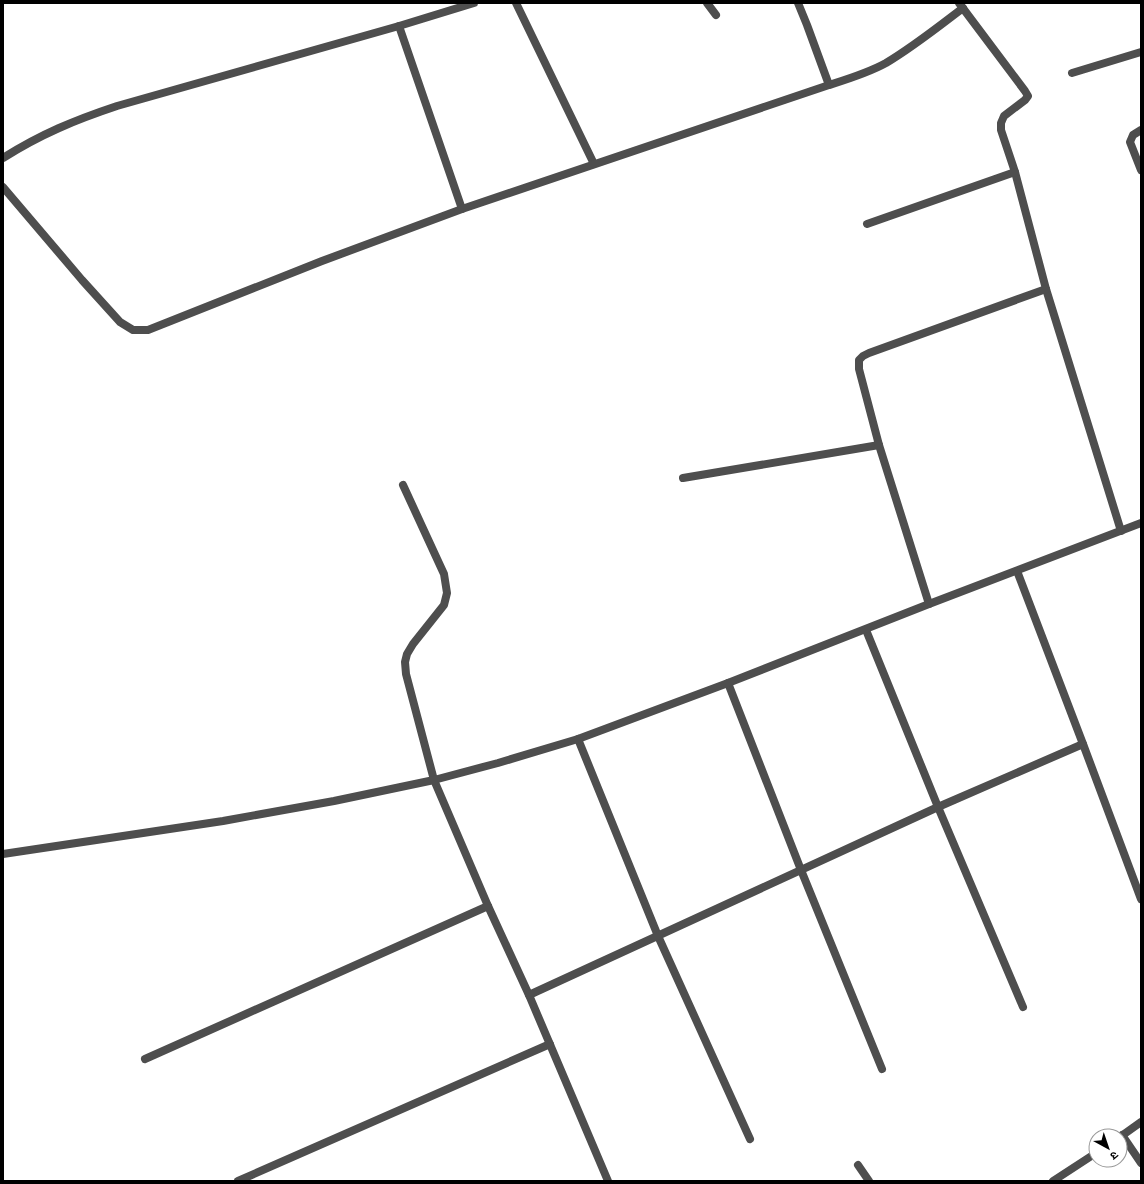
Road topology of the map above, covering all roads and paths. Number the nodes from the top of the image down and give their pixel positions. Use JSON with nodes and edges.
{"nodes":[{"id":1,"x":474,"y":3,"type":"edge"},
{"id":2,"x":516,"y":3,"type":"edge"},
{"id":3,"x":706,"y":3,"type":"edge"},
{"id":4,"x":798,"y":3,"type":"edge"},
{"id":5,"x":961,"y":6,"type":"edge"},
{"id":6,"x":716,"y":15,"type":"dead end"},
{"id":7,"x":399,"y":26,"type":"junction"},
{"id":8,"x":1141,"y":52,"type":"edge"},
{"id":9,"x":1072,"y":73,"type":"dead end"},
{"id":10,"x":829,"y":85,"type":"junction"},
{"id":11,"x":1141,"y":130,"type":"edge"},
{"id":12,"x":3,"y":158,"type":"edge"},
{"id":13,"x":594,"y":164,"type":"junction"},
{"id":14,"x":1141,"y":170,"type":"edge"},
{"id":15,"x":1015,"y":172,"type":"junction"},
{"id":16,"x":3,"y":187,"type":"edge"},
{"id":17,"x":462,"y":210,"type":"junction"},
{"id":18,"x":867,"y":224,"type":"dead end"},
{"id":19,"x":1046,"y":289,"type":"junction"},
{"id":20,"x":879,"y":445,"type":"junction"},
{"id":21,"x":683,"y":478,"type":"dead end"},
{"id":22,"x":403,"y":485,"type":"dead end"},
{"id":23,"x":1141,"y":523,"type":"edge"},
{"id":24,"x":1121,"y":531,"type":"junction"},
{"id":25,"x":1017,"y":571,"type":"junction"},
{"id":26,"x":929,"y":604,"type":"junction"},
{"id":27,"x":866,"y":630,"type":"junction"},
{"id":28,"x":728,"y":683,"type":"junction"},
{"id":29,"x":578,"y":739,"type":"junction"},
{"id":30,"x":1083,"y":744,"type":"junction"},
{"id":31,"x":434,"y":780,"type":"junction"},
{"id":32,"x":938,"y":807,"type":"junction"},
{"id":33,"x":3,"y":854,"type":"edge"},
{"id":34,"x":801,"y":870,"type":"junction"},
{"id":35,"x":1141,"y":899,"type":"edge"},
{"id":36,"x":488,"y":906,"type":"junction"},
{"id":37,"x":658,"y":936,"type":"junction"},
{"id":38,"x":529,"y":995,"type":"junction"},
{"id":39,"x":1024,"y":1007,"type":"dead end"},
{"id":40,"x":550,"y":1044,"type":"junction"},
{"id":41,"x":145,"y":1059,"type":"dead end"},
{"id":42,"x":882,"y":1069,"type":"dead end"},
{"id":43,"x":1141,"y":1122,"type":"edge"},
{"id":44,"x":1128,"y":1131,"type":"edge"},
{"id":45,"x":750,"y":1139,"type":"dead end"},
{"id":46,"x":1128,"y":1145,"type":"edge"},
{"id":47,"x":1088,"y":1158,"type":"edge"},
{"id":48,"x":1141,"y":1163,"type":"edge"},
{"id":49,"x":858,"y":1164,"type":"dead end"},
{"id":50,"x":238,"y":1181,"type":"edge"},
{"id":51,"x":608,"y":1181,"type":"edge"},
{"id":52,"x":869,"y":1181,"type":"edge"},
{"id":53,"x":1054,"y":1181,"type":"edge"}],
"edges":[{"from":1,"to":7,"type":"street"},
{"from":2,"to":13,"type":"street"},
{"from":3,"to":6,"type":"street"},
{"from":4,"to":10,"type":"street"},
{"from":5,"to":10,"type":"street"},
{"from":5,"to":15,"type":"street"},
{"from":7,"to":12,"type":"street"},
{"from":7,"to":17,"type":"street"},
{"from":8,"to":9,"type":"street"},
{"from":10,"to":13,"type":"street"},
{"from":11,"to":14,"type":"street"},
{"from":13,"to":17,"type":"street"},
{"from":15,"to":18,"type":"street"},
{"from":15,"to":19,"type":"street"},
{"from":16,"to":17,"type":"street"},
{"from":19,"to":20,"type":"street"},
{"from":19,"to":24,"type":"street"},
{"from":20,"to":21,"type":"street"},
{"from":20,"to":26,"type":"street"},
{"from":22,"to":31,"type":"street"},
{"from":23,"to":24,"type":"street"},
{"from":24,"to":25,"type":"street"},
{"from":25,"to":26,"type":"street"},
{"from":25,"to":30,"type":"street"},
{"from":26,"to":27,"type":"street"},
{"from":27,"to":28,"type":"street"},
{"from":27,"to":32,"type":"street"},
{"from":28,"to":29,"type":"street"},
{"from":28,"to":34,"type":"street"},
{"from":29,"to":31,"type":"street"},
{"from":29,"to":37,"type":"street"},
{"from":30,"to":32,"type":"street"},
{"from":30,"to":35,"type":"street"},
{"from":31,"to":33,"type":"street"},
{"from":31,"to":36,"type":"street"},
{"from":32,"to":34,"type":"street"},
{"from":32,"to":39,"type":"street"},
{"from":34,"to":37,"type":"street"},
{"from":34,"to":42,"type":"street"},
{"from":36,"to":38,"type":"street"},
{"from":36,"to":41,"type":"street"},
{"from":37,"to":38,"type":"street"},
{"from":37,"to":45,"type":"street"},
{"from":38,"to":40,"type":"street"},
{"from":40,"to":50,"type":"street"},
{"from":40,"to":51,"type":"street"},
{"from":43,"to":44,"type":"street"},
{"from":46,"to":48,"type":"street"},
{"from":47,"to":53,"type":"street"},
{"from":49,"to":52,"type":"street"}]}
